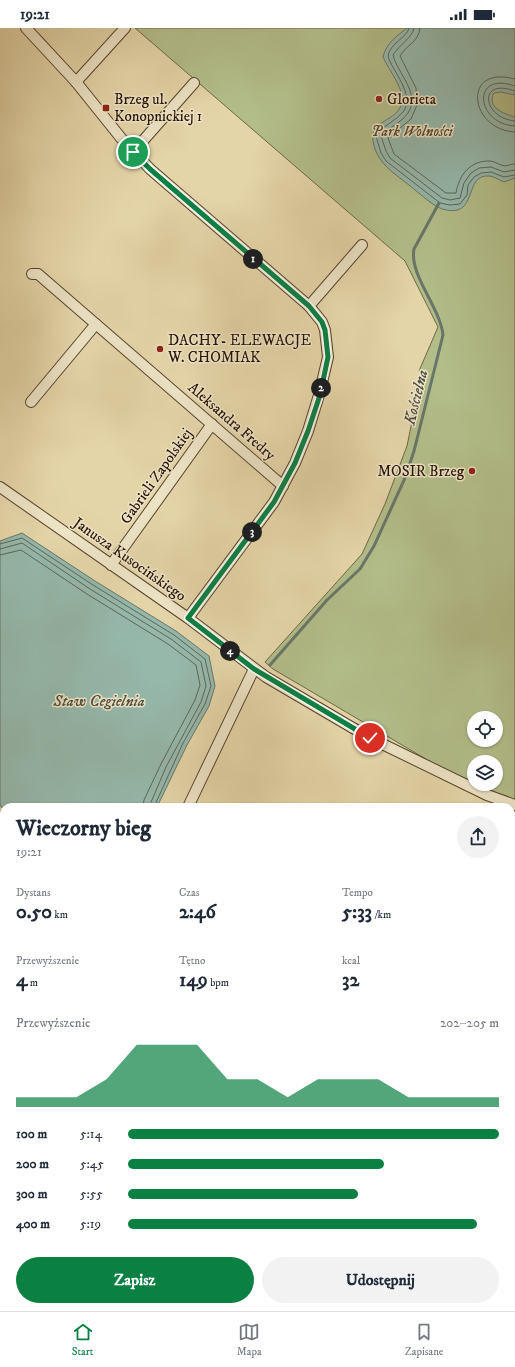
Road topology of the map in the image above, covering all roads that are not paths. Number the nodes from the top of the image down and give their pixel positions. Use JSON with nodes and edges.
{"nodes":[{"id":1,"x":26,"y":28,"type":"edge"},
{"id":2,"x":125,"y":28,"type":"edge"},
{"id":3,"x":76,"y":82,"type":"junction"},
{"id":4,"x":194,"y":83,"type":"dead end"},
{"id":5,"x":133,"y":152,"type":"junction"},
{"id":6,"x":362,"y":245,"type":"dead end"},
{"id":7,"x":32,"y":274,"type":"dead end"},
{"id":8,"x":309,"y":306,"type":"junction"},
{"id":9,"x":96,"y":324,"type":"junction"},
{"id":10,"x":31,"y":402,"type":"dead end"},
{"id":11,"x":212,"y":424,"type":"junction"},
{"id":12,"x":283,"y":486,"type":"junction"},
{"id":13,"x":0,"y":487,"type":"edge"},
{"id":14,"x":111,"y":565,"type":"junction"},
{"id":15,"x":188,"y":618,"type":"junction"},
{"id":16,"x":254,"y":669,"type":"junction"},
{"id":17,"x":190,"y":803,"type":"edge"},
{"id":18,"x":509,"y":803,"type":"edge"}],
"edges":[{"from":1,"to":3,"type":"street"},
{"from":2,"to":3,"type":"street"},
{"from":3,"to":5,"type":"street"},
{"from":4,"to":5,"type":"street"},
{"from":5,"to":8,"type":"street"},
{"from":6,"to":8,"type":"street"},
{"from":7,"to":9,"type":"street","name":"Aleksandra Fredry"},
{"from":8,"to":12,"type":"street"},
{"from":9,"to":10,"type":"street"},
{"from":9,"to":11,"type":"street","name":"Aleksandra Fredry"},
{"from":11,"to":12,"type":"street","name":"Aleksandra Fredry"},
{"from":11,"to":14,"type":"street","name":"Gabrieli Zapolskiej"},
{"from":12,"to":15,"type":"street"},
{"from":13,"to":14,"type":"street","name":"Janusza Kusocińskiego"},
{"from":14,"to":15,"type":"street","name":"Janusza Kusocińskiego"},
{"from":15,"to":16,"type":"street","name":"Janusza Kusocińskiego"},
{"from":16,"to":17,"type":"street"},
{"from":16,"to":18,"type":"street","name":"Janusza Kusocińskiego"}]}
